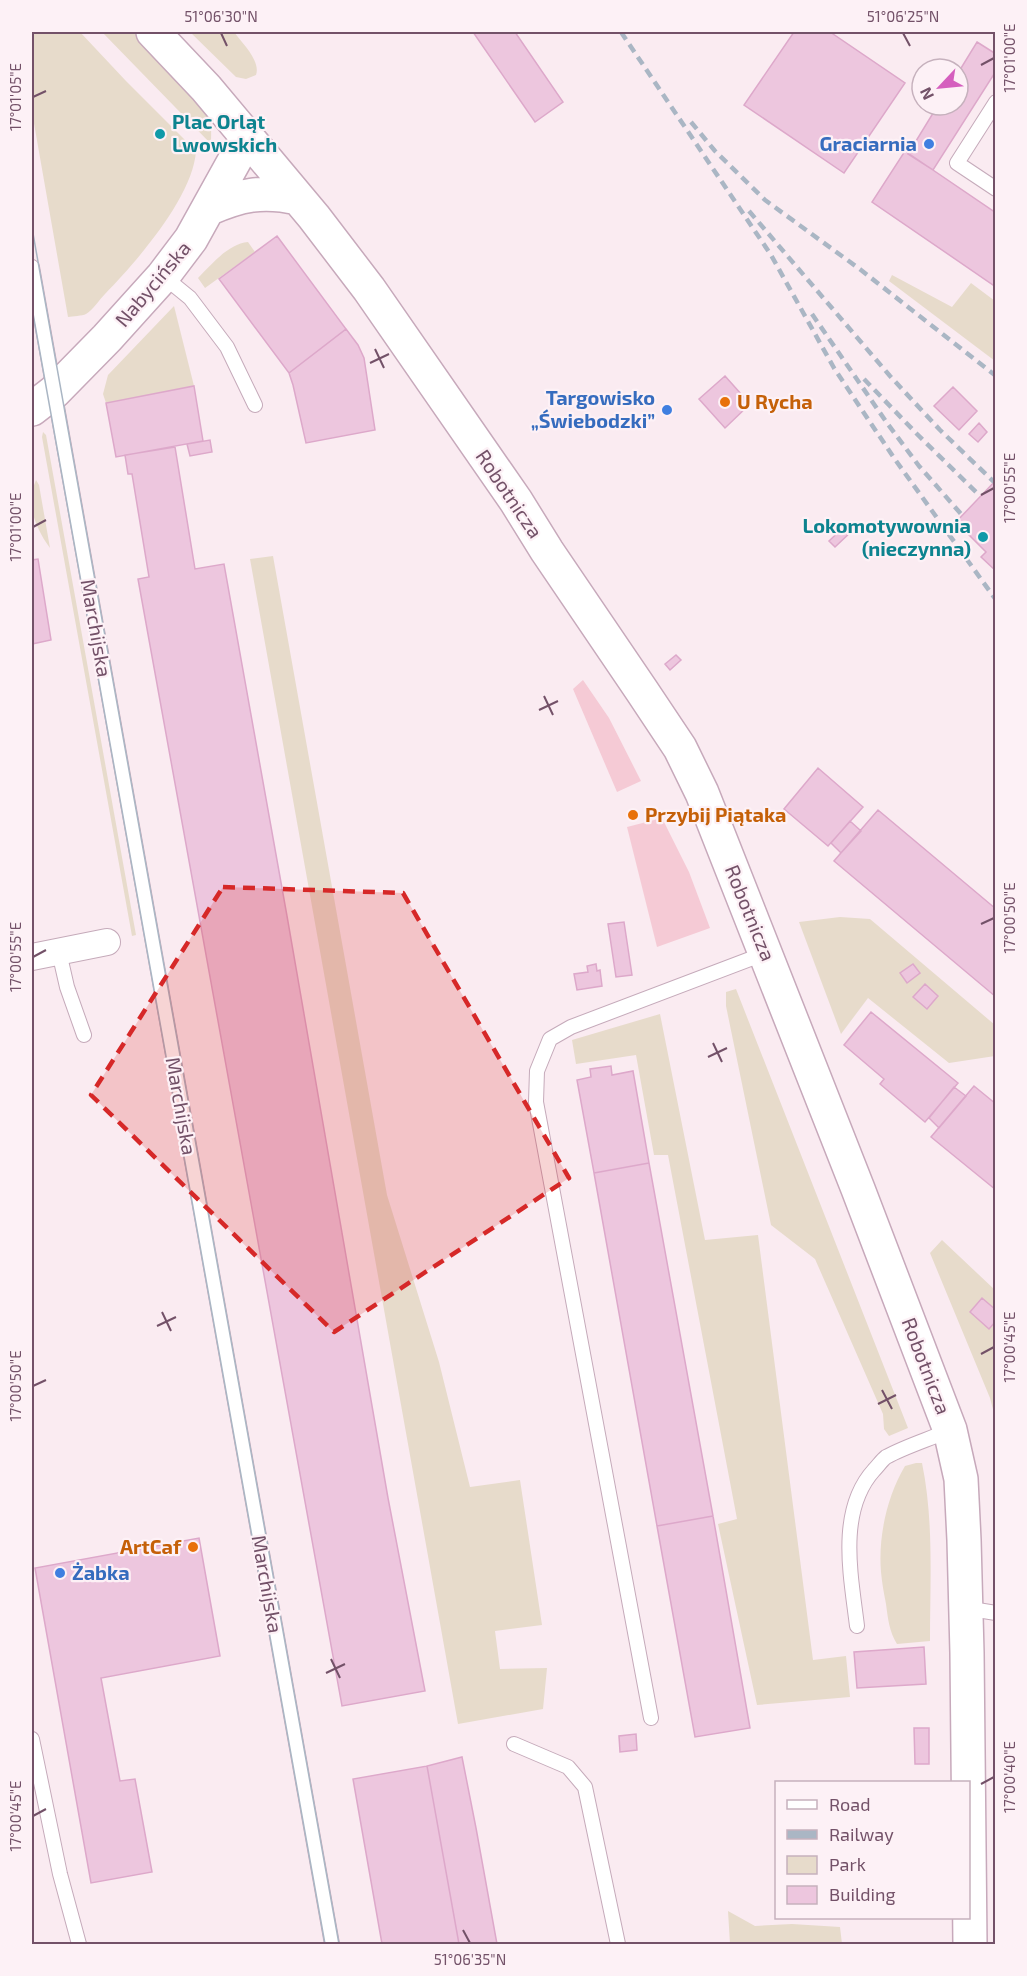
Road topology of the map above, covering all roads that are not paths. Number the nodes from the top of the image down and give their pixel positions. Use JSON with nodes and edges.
{"nodes":[{"id":1,"x":153,"y":32,"type":"edge"},
{"id":2,"x":996,"y":102,"type":"edge"},
{"id":3,"x":991,"y":119,"type":"edge"},
{"id":4,"x":247,"y":138,"type":"junction"},
{"id":5,"x":996,"y":189,"type":"edge"},
{"id":6,"x":298,"y":198,"type":"junction"},
{"id":7,"x":208,"y":209,"type":"junction"},
{"id":8,"x":32,"y":267,"type":"edge"},
{"id":9,"x":163,"y":276,"type":"junction"},
{"id":10,"x":43,"y":400,"type":"edge"},
{"id":11,"x":255,"y":405,"type":"dead end"},
{"id":12,"x":107,"y":942,"type":"dead end"},
{"id":13,"x":59,"y":952,"type":"junction"},
{"id":14,"x":766,"y":953,"type":"junction"},
{"id":15,"x":32,"y":957,"type":"edge"},
{"id":16,"x":84,"y":1035,"type":"dead end"},
{"id":17,"x":950,"y":1430,"type":"junction"},
{"id":18,"x":980,"y":1610,"type":"edge"},
{"id":19,"x":857,"y":1626,"type":"dead end"},
{"id":20,"x":651,"y":1718,"type":"dead end"},
{"id":21,"x":32,"y":1739,"type":"edge"},
{"id":22,"x":514,"y":1744,"type":"dead end"},
{"id":23,"x":967,"y":1781,"type":"edge"},
{"id":24,"x":79,"y":1944,"type":"edge"},
{"id":25,"x":332,"y":1944,"type":"edge"},
{"id":26,"x":618,"y":1944,"type":"edge"}],
"edges":[{"from":1,"to":4,"type":"street","name":"Robotnicza"},
{"from":2,"to":3,"type":"lane"},
{"from":3,"to":5,"type":"lane"},
{"from":4,"to":6,"type":"street","name":"Robotnicza"},
{"from":4,"to":7,"type":"street","name":"Nabycińska"},
{"from":6,"to":7,"type":"street"},
{"from":6,"to":14,"type":"street","name":"Robotnicza"},
{"from":7,"to":9,"type":"street","name":"Nabycińska"},
{"from":8,"to":10,"type":"lane","name":"Marchijska"},
{"from":9,"to":10,"type":"street","name":"Nabycińska"},
{"from":9,"to":11,"type":"lane"},
{"from":10,"to":25,"type":"lane","name":"Marchijska"},
{"from":12,"to":13,"type":"street"},
{"from":13,"to":15,"type":"street"},
{"from":13,"to":16,"type":"lane"},
{"from":14,"to":17,"type":"street","name":"Robotnicza"},
{"from":14,"to":20,"type":"lane"},
{"from":17,"to":18,"type":"street","name":"Robotnicza"},
{"from":17,"to":19,"type":"lane"},
{"from":18,"to":23,"type":"street","name":"Robotnicza"},
{"from":21,"to":24,"type":"lane"},
{"from":22,"to":26,"type":"lane"}]}
